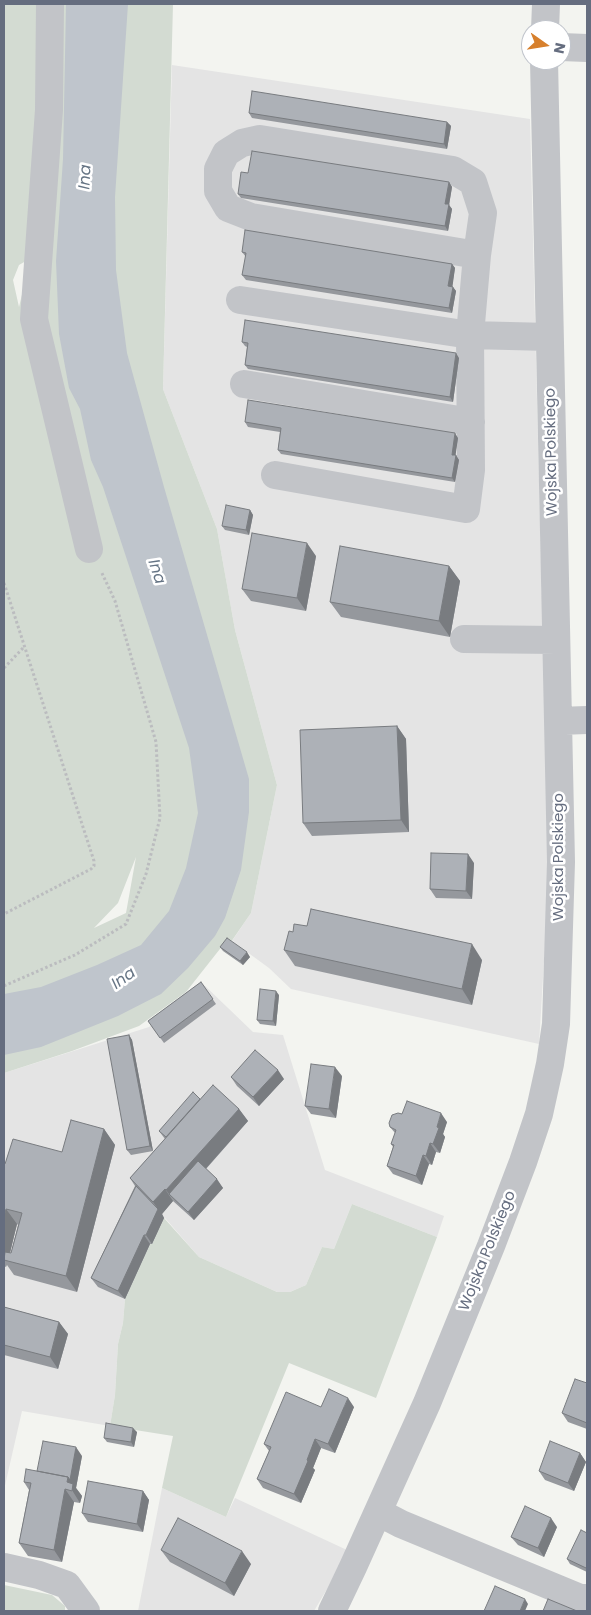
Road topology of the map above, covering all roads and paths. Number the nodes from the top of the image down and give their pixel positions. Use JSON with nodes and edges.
{"nodes":[{"id":1,"x":50,"y":4,"type":"edge"},
{"id":2,"x":546,"y":4,"type":"edge"},
{"id":3,"x":545,"y":20,"type":"edge"},
{"id":4,"x":571,"y":47,"type":"edge"},
{"id":5,"x":587,"y":48,"type":"edge"},
{"id":6,"x":544,"y":70,"type":"edge"},
{"id":7,"x":477,"y":255,"type":"junction"},
{"id":8,"x":240,"y":300,"type":"dead end"},
{"id":9,"x":470,"y":335,"type":"junction"},
{"id":10,"x":549,"y":337,"type":"junction"},
{"id":11,"x":244,"y":384,"type":"dead end"},
{"id":12,"x":471,"y":422,"type":"junction"},
{"id":13,"x":275,"y":475,"type":"dead end"},
{"id":14,"x":89,"y":548,"type":"joint"},
{"id":15,"x":4,"y":583,"type":"edge"},
{"id":16,"x":464,"y":639,"type":"dead end"},
{"id":17,"x":556,"y":640,"type":"junction"},
{"id":18,"x":24,"y":648,"type":"junction"},
{"id":19,"x":4,"y":668,"type":"edge"},
{"id":20,"x":587,"y":720,"type":"edge"},
{"id":21,"x":558,"y":721,"type":"junction"},
{"id":22,"x":4,"y":914,"type":"edge"},
{"id":23,"x":4,"y":986,"type":"edge"},
{"id":24,"x":378,"y":1512,"type":"junction"},
{"id":25,"x":4,"y":1567,"type":"edge"},
{"id":26,"x":587,"y":1598,"type":"edge"},
{"id":27,"x":86,"y":1611,"type":"edge"},
{"id":28,"x":332,"y":1611,"type":"edge"}],
"edges":[{"from":1,"to":14,"type":"street"},
{"from":2,"to":3,"type":"street"},
{"from":4,"to":5,"type":"street"},
{"from":6,"to":10,"type":"street","name":"Wojska Polskiego"},
{"from":7,"to":7,"type":"street"},
{"from":7,"to":9,"type":"street"},
{"from":8,"to":9,"type":"street"},
{"from":9,"to":10,"type":"street"},
{"from":9,"to":12,"type":"street"},
{"from":10,"to":17,"type":"street","name":"Wojska Polskiego"},
{"from":11,"to":12,"type":"street"},
{"from":12,"to":13,"type":"street"},
{"from":14,"to":23,"type":"path"},
{"from":15,"to":18,"type":"path"},
{"from":16,"to":17,"type":"street"},
{"from":17,"to":21,"type":"street","name":"Wojska Polskiego"},
{"from":18,"to":19,"type":"path"},
{"from":18,"to":22,"type":"path"},
{"from":20,"to":21,"type":"street"},
{"from":21,"to":24,"type":"street","name":"Wojska Polskiego"},
{"from":24,"to":26,"type":"street"},
{"from":24,"to":28,"type":"street","name":"Wojska Polskiego"},
{"from":25,"to":27,"type":"street"}]}
